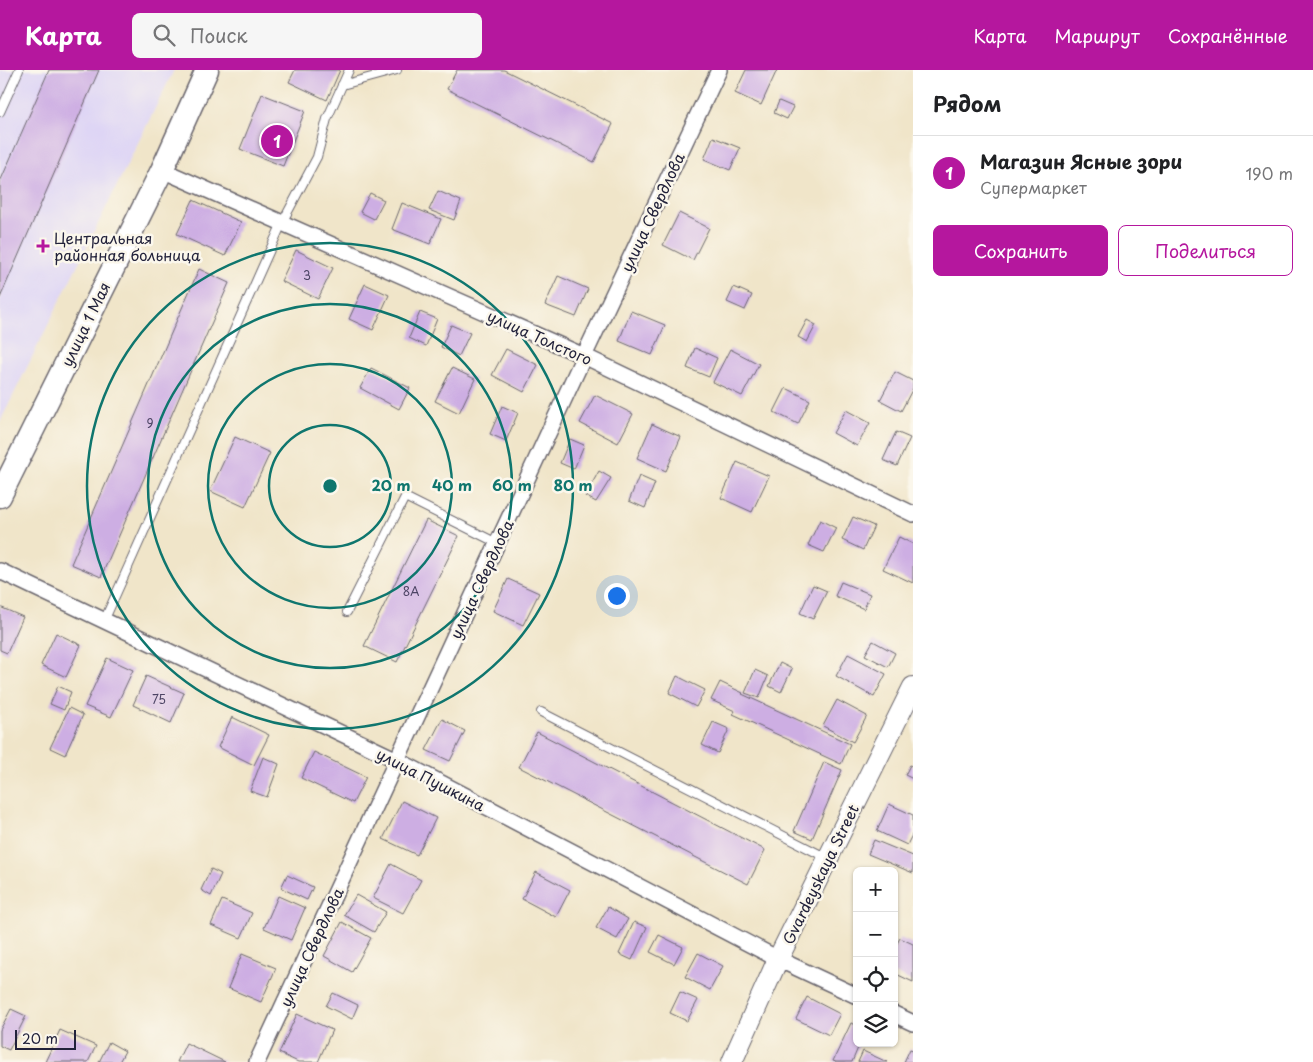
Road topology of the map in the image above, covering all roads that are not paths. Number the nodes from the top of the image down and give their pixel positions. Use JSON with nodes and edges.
{"nodes":[{"id":1,"x":19,"y":70,"type":"edge"},
{"id":2,"x":207,"y":70,"type":"edge"},
{"id":3,"x":349,"y":70,"type":"edge"},
{"id":4,"x":397,"y":70,"type":"edge"},
{"id":5,"x":719,"y":70,"type":"edge"},
{"id":6,"x":342,"y":85,"type":"junction"},
{"id":7,"x":0,"y":112,"type":"edge"},
{"id":8,"x":162,"y":170,"type":"junction"},
{"id":9,"x":282,"y":223,"type":"junction"},
{"id":10,"x":584,"y":356,"type":"junction"},
{"id":11,"x":0,"y":496,"type":"edge"},
{"id":12,"x":913,"y":514,"type":"edge"},
{"id":13,"x":497,"y":543,"type":"junction"},
{"id":14,"x":0,"y":572,"type":"edge"},
{"id":15,"x":347,"y":612,"type":"dead end"},
{"id":16,"x":104,"y":621,"type":"junction"},
{"id":17,"x":913,"y":687,"type":"edge"},
{"id":18,"x":541,"y":712,"type":"dead end"},
{"id":19,"x":397,"y":760,"type":"junction"},
{"id":20,"x":827,"y":858,"type":"junction"},
{"id":21,"x":778,"y":959,"type":"junction"},
{"id":22,"x":853,"y":994,"type":"edge"},
{"id":23,"x":898,"y":1016,"type":"edge"},
{"id":24,"x":913,"y":1022,"type":"edge"},
{"id":25,"x":257,"y":1062,"type":"edge"},
{"id":26,"x":732,"y":1062,"type":"edge"}],
"edges":[{"from":1,"to":7,"type":"lane"},
{"from":2,"to":8,"type":"main road","name":"улица 1 Мая"},
{"from":3,"to":6,"type":"lane"},
{"from":4,"to":6,"type":"lane"},
{"from":5,"to":10,"type":"street","name":"улица Свердлова"},
{"from":6,"to":9,"type":"lane"},
{"from":8,"to":9,"type":"street","name":"улица Толстого"},
{"from":8,"to":11,"type":"main road","name":"улица 1 Мая"},
{"from":9,"to":10,"type":"street","name":"улица Толстого"},
{"from":9,"to":16,"type":"lane"},
{"from":10,"to":12,"type":"street","name":"улица Толстого"},
{"from":10,"to":13,"type":"street","name":"улица Свердлова"},
{"from":13,"to":15,"type":"lane"},
{"from":13,"to":19,"type":"street","name":"улица Свердлова"},
{"from":14,"to":16,"type":"street","name":"улица Пушкина"},
{"from":16,"to":19,"type":"street","name":"улица Пушкина"},
{"from":17,"to":20,"type":"street","name":"Gvardeyskaya Street"},
{"from":18,"to":20,"type":"lane"},
{"from":19,"to":21,"type":"street","name":"улица Пушкина"},
{"from":19,"to":25,"type":"street","name":"улица Свердлова"},
{"from":20,"to":21,"type":"street","name":"Gvardeyskaya Street"},
{"from":21,"to":22,"type":"street","name":"улица Пушкина"},
{"from":21,"to":26,"type":"street","name":"Gvardeyskaya Street"},
{"from":23,"to":24,"type":"street"}]}
